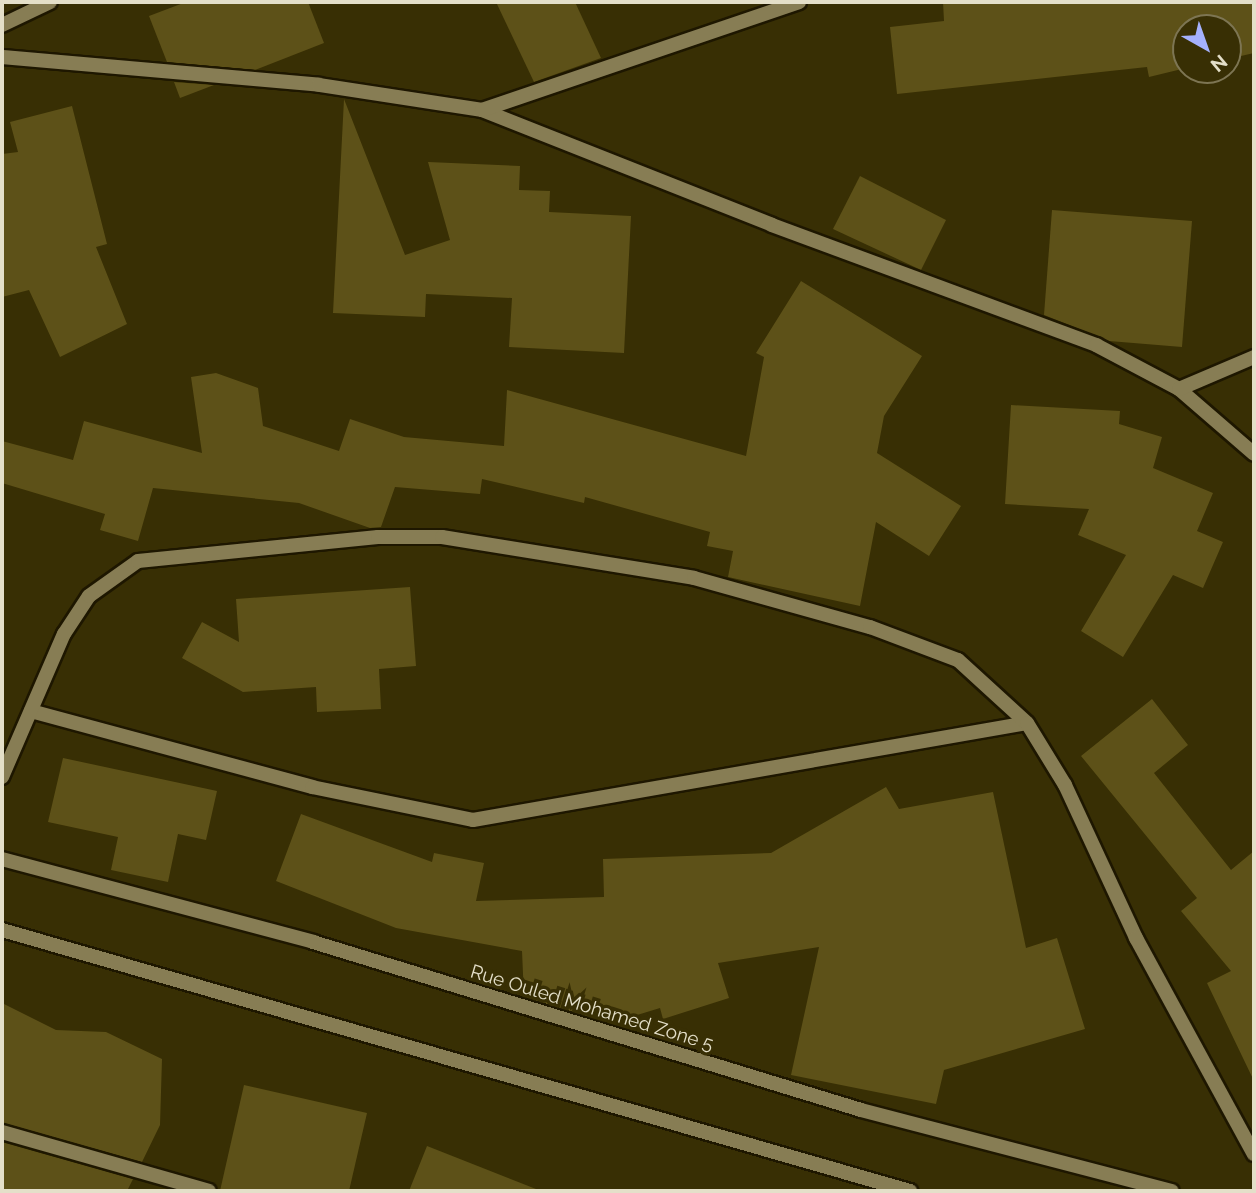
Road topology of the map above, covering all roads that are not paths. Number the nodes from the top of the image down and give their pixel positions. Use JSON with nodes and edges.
{"nodes":[{"id":1,"x":50,"y":2,"type":"edge"},
{"id":2,"x":799,"y":2,"type":"edge"},
{"id":3,"x":2,"y":25,"type":"edge"},
{"id":4,"x":2,"y":57,"type":"edge"},
{"id":5,"x":482,"y":110,"type":"junction"},
{"id":6,"x":1254,"y":357,"type":"edge"},
{"id":7,"x":1179,"y":389,"type":"junction"},
{"id":8,"x":1254,"y":454,"type":"edge"},
{"id":9,"x":31,"y":711,"type":"junction"},
{"id":10,"x":1027,"y":723,"type":"junction"},
{"id":11,"x":2,"y":777,"type":"edge"},
{"id":12,"x":2,"y":859,"type":"edge"},
{"id":13,"x":2,"y":930,"type":"edge"},
{"id":14,"x":2,"y":1132,"type":"edge"},
{"id":15,"x":1254,"y":1153,"type":"edge"},
{"id":16,"x":209,"y":1191,"type":"edge"},
{"id":17,"x":910,"y":1191,"type":"edge"},
{"id":18,"x":1172,"y":1191,"type":"edge"}],
"edges":[{"from":1,"to":3,"type":"street"},
{"from":2,"to":5,"type":"street"},
{"from":4,"to":5,"type":"street"},
{"from":5,"to":7,"type":"street"},
{"from":6,"to":7,"type":"street"},
{"from":7,"to":8,"type":"street"},
{"from":9,"to":10,"type":"street"},
{"from":9,"to":10,"type":"street"},
{"from":9,"to":11,"type":"street"},
{"from":10,"to":15,"type":"street"},
{"from":12,"to":18,"type":"street","name":"Rue Ouled Mohamed Zone 5"},
{"from":13,"to":17,"type":"street"},
{"from":14,"to":16,"type":"street"}]}
